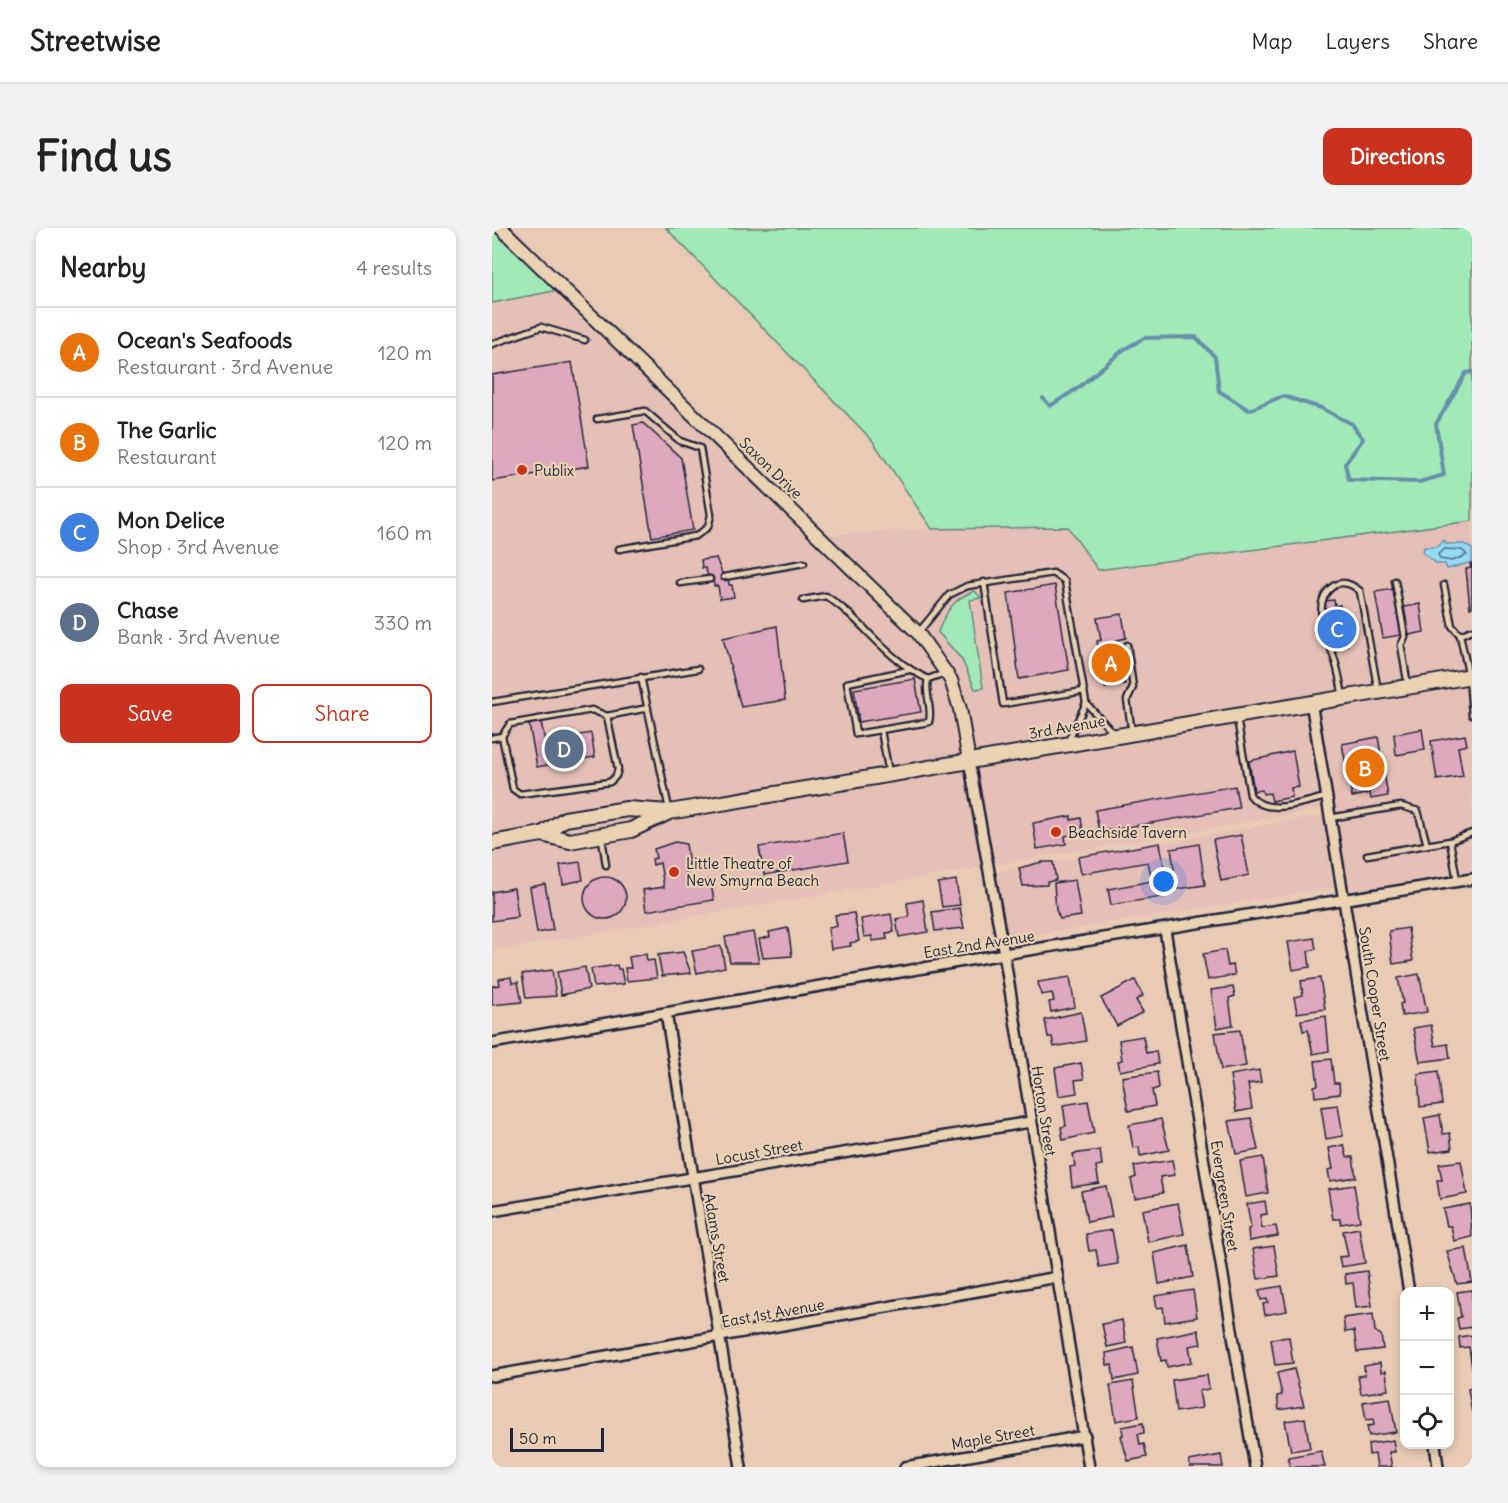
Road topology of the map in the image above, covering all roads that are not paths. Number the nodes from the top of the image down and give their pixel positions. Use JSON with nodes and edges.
{"nodes":[{"id":1,"x":501,"y":228,"type":"edge"},
{"id":2,"x":585,"y":340,"type":"dead end"},
{"id":3,"x":492,"y":344,"type":"edge"},
{"id":4,"x":597,"y":419,"type":"dead end"},
{"id":5,"x":619,"y":549,"type":"dead end"},
{"id":6,"x":804,"y":563,"type":"dead end"},
{"id":7,"x":724,"y":577,"type":"dead end"},
{"id":8,"x":710,"y":579,"type":"dead end"},
{"id":9,"x":1395,"y":581,"type":"dead end"},
{"id":10,"x":984,"y":582,"type":"junction"},
{"id":11,"x":680,"y":583,"type":"dead end"},
{"id":12,"x":1444,"y":585,"type":"dead end"},
{"id":13,"x":803,"y":600,"type":"dead end"},
{"id":14,"x":1472,"y":630,"type":"edge"},
{"id":15,"x":918,"y":633,"type":"junction"},
{"id":16,"x":1460,"y":635,"type":"junction"},
{"id":17,"x":1126,"y":645,"type":"dead end"},
{"id":18,"x":698,"y":669,"type":"dead end"},
{"id":19,"x":909,"y":670,"type":"junction"},
{"id":20,"x":947,"y":672,"type":"junction"},
{"id":21,"x":1470,"y":676,"type":"edge"},
{"id":22,"x":641,"y":677,"type":"junction"},
{"id":23,"x":928,"y":679,"type":"junction"},
{"id":24,"x":1408,"y":686,"type":"junction"},
{"id":25,"x":1084,"y":691,"type":"junction"},
{"id":26,"x":1378,"y":691,"type":"junction"},
{"id":27,"x":1343,"y":697,"type":"junction"},
{"id":28,"x":492,"y":702,"type":"edge"},
{"id":29,"x":1311,"y":702,"type":"junction"},
{"id":30,"x":1086,"y":704,"type":"junction"},
{"id":31,"x":648,"y":708,"type":"junction"},
{"id":32,"x":1236,"y":715,"type":"junction"},
{"id":33,"x":1472,"y":715,"type":"edge"},
{"id":34,"x":607,"y":716,"type":"junction"},
{"id":35,"x":881,"y":731,"type":"junction"},
{"id":36,"x":1132,"y":733,"type":"junction"},
{"id":37,"x":1114,"y":735,"type":"junction"},
{"id":38,"x":502,"y":736,"type":"junction"},
{"id":39,"x":492,"y":738,"type":"edge"},
{"id":40,"x":1066,"y":744,"type":"junction"},
{"id":41,"x":969,"y":761,"type":"junction"},
{"id":42,"x":889,"y":774,"type":"junction"},
{"id":43,"x":1327,"y":797,"type":"junction"},
{"id":44,"x":669,"y":812,"type":"junction"},
{"id":45,"x":1330,"y":818,"type":"junction"},
{"id":46,"x":1472,"y":833,"type":"edge"},
{"id":47,"x":542,"y":834,"type":"junction"},
{"id":48,"x":601,"y":835,"type":"junction"},
{"id":49,"x":492,"y":840,"type":"edge"},
{"id":50,"x":1450,"y":840,"type":"junction"},
{"id":51,"x":1427,"y":845,"type":"junction"},
{"id":52,"x":1367,"y":855,"type":"dead end"},
{"id":53,"x":606,"y":865,"type":"dead end"},
{"id":54,"x":1472,"y":879,"type":"edge"},
{"id":55,"x":1457,"y":881,"type":"junction"},
{"id":56,"x":1345,"y":901,"type":"junction"},
{"id":57,"x":1165,"y":930,"type":"junction"},
{"id":58,"x":1004,"y":954,"type":"junction"},
{"id":59,"x":666,"y":1013,"type":"junction"},
{"id":60,"x":492,"y":1043,"type":"edge"},
{"id":61,"x":1030,"y":1122,"type":"junction"},
{"id":62,"x":692,"y":1179,"type":"junction"},
{"id":63,"x":492,"y":1211,"type":"edge"},
{"id":64,"x":1059,"y":1277,"type":"junction"},
{"id":65,"x":1408,"y":1287,"type":"edge"},
{"id":66,"x":718,"y":1338,"type":"junction"},
{"id":67,"x":492,"y":1377,"type":"edge"},
{"id":68,"x":1085,"y":1436,"type":"junction"},
{"id":69,"x":1436,"y":1449,"type":"edge"},
{"id":70,"x":741,"y":1467,"type":"edge"},
{"id":71,"x":905,"y":1467,"type":"edge"},
{"id":72,"x":1089,"y":1467,"type":"edge"},
{"id":73,"x":1255,"y":1467,"type":"edge"},
{"id":74,"x":1438,"y":1467,"type":"edge"}],
"edges":[{"from":1,"to":15,"type":"street","name":"Saxon Drive"},
{"from":2,"to":3,"type":"lane"},
{"from":4,"to":5,"type":"lane"},
{"from":6,"to":7,"type":"lane"},
{"from":8,"to":11,"type":"lane"},
{"from":9,"to":24,"type":"lane"},
{"from":10,"to":15,"type":"lane"},
{"from":10,"to":25,"type":"lane"},
{"from":10,"to":25,"type":"lane"},
{"from":12,"to":16,"type":"lane"},
{"from":13,"to":19,"type":"lane"},
{"from":14,"to":16,"type":"lane"},
{"from":15,"to":20,"type":"street","name":"Saxon Drive"},
{"from":16,"to":21,"type":"lane"},
{"from":17,"to":36,"type":"lane"},
{"from":18,"to":22,"type":"lane"},
{"from":19,"to":23,"type":"lane"},
{"from":19,"to":35,"type":"lane"},
{"from":20,"to":23,"type":"lane"},
{"from":20,"to":41,"type":"street","name":"Saxon Drive"},
{"from":21,"to":24,"type":"main road","name":"3rd Avenue"},
{"from":21,"to":33,"type":"lane"},
{"from":22,"to":28,"type":"lane"},
{"from":22,"to":31,"type":"lane"},
{"from":23,"to":35,"type":"lane"},
{"from":24,"to":26,"type":"main road","name":"3rd Avenue"},
{"from":25,"to":30,"type":"lane"},
{"from":26,"to":27,"type":"main road","name":"3rd Avenue"},
{"from":26,"to":27,"type":"lane"},
{"from":27,"to":29,"type":"main road","name":"3rd Avenue"},
{"from":29,"to":32,"type":"main road","name":"3rd Avenue"},
{"from":29,"to":43,"type":"street","name":"South Cooper Street"},
{"from":30,"to":37,"type":"lane"},
{"from":30,"to":40,"type":"lane"},
{"from":31,"to":34,"type":"lane"},
{"from":31,"to":44,"type":"lane"},
{"from":32,"to":36,"type":"main road","name":"3rd Avenue"},
{"from":32,"to":43,"type":"lane"},
{"from":34,"to":38,"type":"lane"},
{"from":34,"to":38,"type":"lane"},
{"from":35,"to":42,"type":"lane"},
{"from":36,"to":37,"type":"main road","name":"3rd Avenue"},
{"from":37,"to":40,"type":"main road","name":"3rd Avenue"},
{"from":38,"to":39,"type":"lane"},
{"from":40,"to":41,"type":"main road","name":"3rd Avenue"},
{"from":41,"to":42,"type":"main road","name":"3rd Avenue"},
{"from":41,"to":58,"type":"street","name":"Horton Street"},
{"from":42,"to":44,"type":"main road","name":"3rd Avenue"},
{"from":43,"to":45,"type":"street","name":"South Cooper Street"},
{"from":44,"to":47,"type":"main road","name":"3rd Avenue"},
{"from":44,"to":48,"type":"main road","name":"3rd Avenue"},
{"from":45,"to":51,"type":"lane"},
{"from":45,"to":56,"type":"street","name":"South Cooper Street"},
{"from":46,"to":50,"type":"lane"},
{"from":47,"to":48,"type":"main road","name":"3rd Avenue"},
{"from":47,"to":49,"type":"main road","name":"3rd Avenue"},
{"from":48,"to":53,"type":"lane"},
{"from":50,"to":51,"type":"lane"},
{"from":50,"to":55,"type":"lane"},
{"from":51,"to":52,"type":"lane"},
{"from":54,"to":55,"type":"street","name":"East 2nd Avenue"},
{"from":55,"to":56,"type":"street","name":"East 2nd Avenue"},
{"from":56,"to":57,"type":"street","name":"East 2nd Avenue"},
{"from":56,"to":65,"type":"street","name":"South Cooper Street"},
{"from":57,"to":58,"type":"street","name":"East 2nd Avenue"},
{"from":57,"to":73,"type":"street","name":"Evergreen Street"},
{"from":58,"to":59,"type":"street","name":"East 2nd Avenue"},
{"from":58,"to":61,"type":"street","name":"Horton Street"},
{"from":59,"to":60,"type":"street","name":"East 2nd Avenue"},
{"from":59,"to":62,"type":"street","name":"Adams Street"},
{"from":61,"to":62,"type":"street","name":"Locust Street"},
{"from":61,"to":64,"type":"street","name":"Horton Street"},
{"from":62,"to":63,"type":"street","name":"Locust Street"},
{"from":62,"to":66,"type":"street","name":"Adams Street"},
{"from":64,"to":66,"type":"street","name":"East 1st Avenue"},
{"from":64,"to":68,"type":"street","name":"Horton Street"},
{"from":66,"to":67,"type":"street","name":"East 1st Avenue"},
{"from":66,"to":70,"type":"street","name":"Adams Street"},
{"from":68,"to":71,"type":"street","name":"Maple Street"},
{"from":68,"to":72,"type":"street","name":"Horton Street"},
{"from":69,"to":74,"type":"street"}]}
